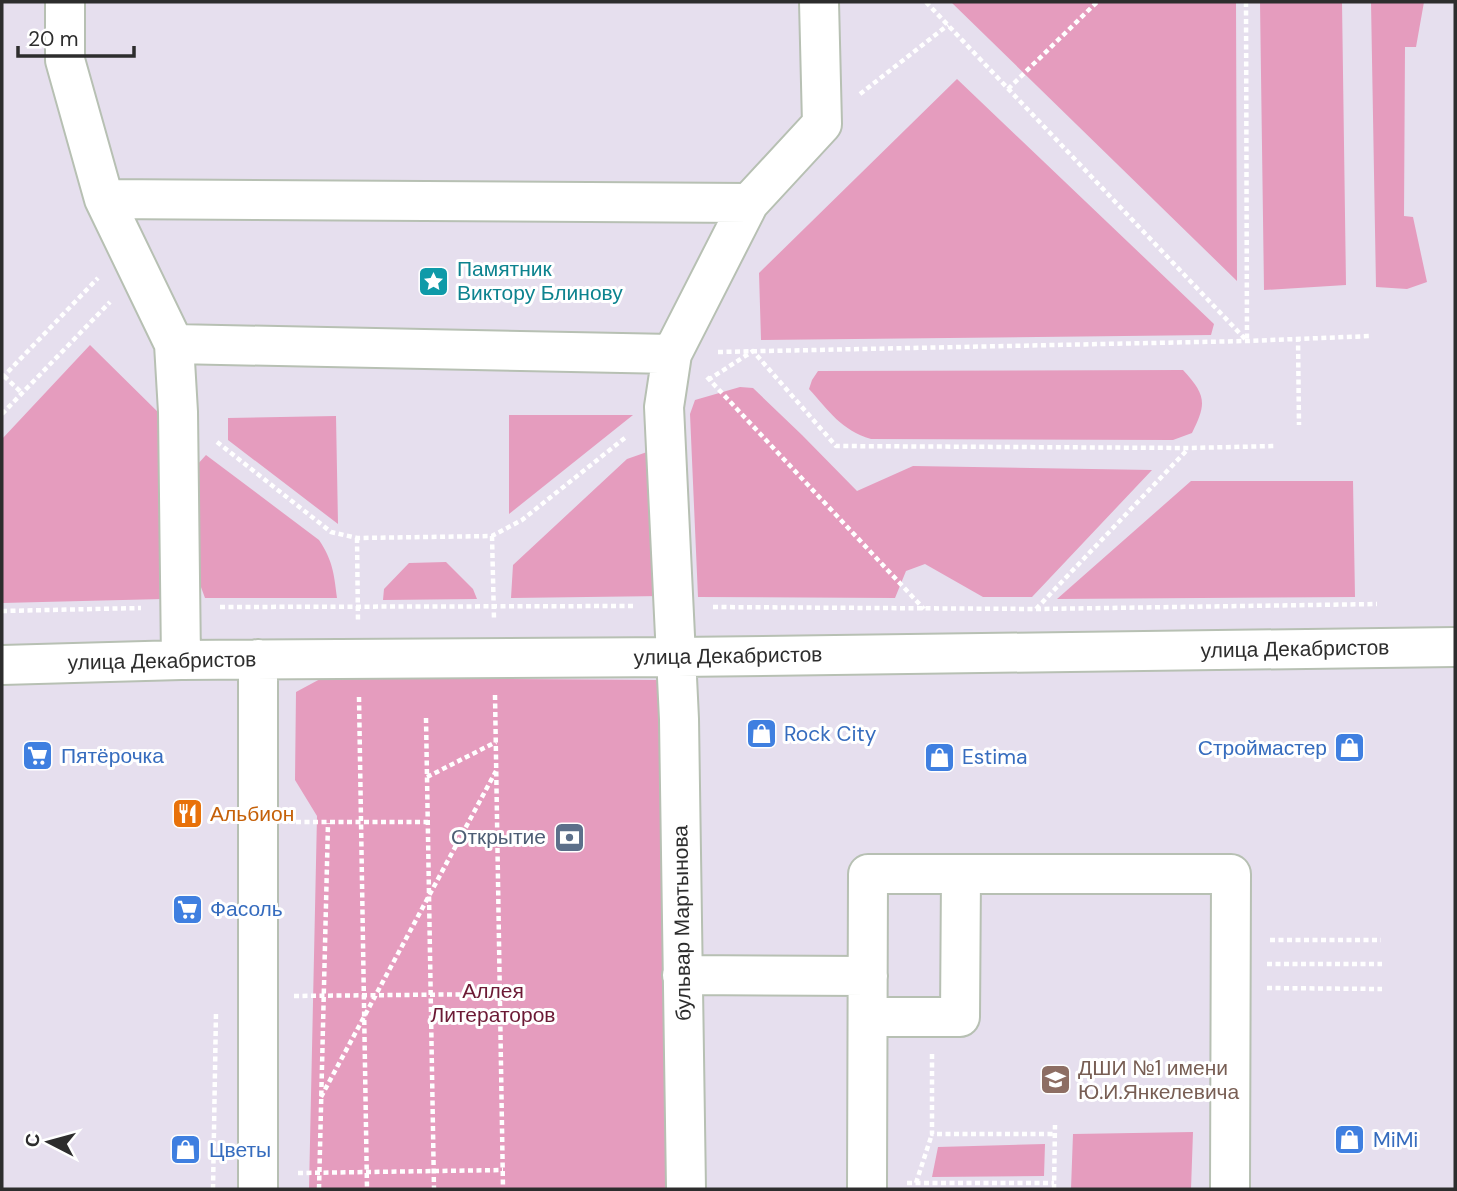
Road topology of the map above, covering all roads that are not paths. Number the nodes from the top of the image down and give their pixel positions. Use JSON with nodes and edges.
{"nodes":[{"id":1,"x":65,"y":2,"type":"edge"},
{"id":2,"x":820,"y":2,"type":"edge"},
{"id":3,"x":104,"y":199,"type":"junction"},
{"id":4,"x":749,"y":203,"type":"junction"},
{"id":5,"x":174,"y":344,"type":"junction"},
{"id":6,"x":672,"y":354,"type":"junction"},
{"id":7,"x":1455,"y":647,"type":"edge"},
{"id":8,"x":677,"y":657,"type":"junction"},
{"id":9,"x":258,"y":659,"type":"junction"},
{"id":10,"x":181,"y":660,"type":"junction"},
{"id":11,"x":2,"y":665,"type":"edge"},
{"id":12,"x":961,"y":874,"type":"junction"},
{"id":13,"x":682,"y":975,"type":"junction"},
{"id":14,"x":868,"y":976,"type":"junction"},
{"id":15,"x":868,"y":1017,"type":"junction"},
{"id":16,"x":258,"y":1181,"type":"edge"},
{"id":17,"x":686,"y":1189,"type":"edge"},
{"id":18,"x":867,"y":1189,"type":"edge"},
{"id":19,"x":1230,"y":1189,"type":"edge"}],
"edges":[{"from":1,"to":3,"type":"street"},
{"from":2,"to":4,"type":"street","name":"бульвар Мартынова"},
{"from":3,"to":4,"type":"street"},
{"from":3,"to":5,"type":"street"},
{"from":4,"to":6,"type":"street","name":"бульвар Мартынова"},
{"from":5,"to":6,"type":"street"},
{"from":5,"to":10,"type":"street"},
{"from":6,"to":8,"type":"street","name":"бульвар Мартынова"},
{"from":7,"to":8,"type":"street","name":"улица Декабристов"},
{"from":8,"to":9,"type":"street","name":"улица Декабристов"},
{"from":8,"to":13,"type":"street","name":"бульвар Мартынова"},
{"from":9,"to":10,"type":"street","name":"улица Декабристов"},
{"from":9,"to":16,"type":"street"},
{"from":10,"to":11,"type":"street","name":"улица Декабристов"},
{"from":12,"to":14,"type":"street"},
{"from":12,"to":15,"type":"street"},
{"from":12,"to":19,"type":"street"},
{"from":13,"to":14,"type":"street"},
{"from":13,"to":17,"type":"street","name":"бульвар Мартынова"},
{"from":14,"to":15,"type":"street"},
{"from":15,"to":18,"type":"street"}]}
